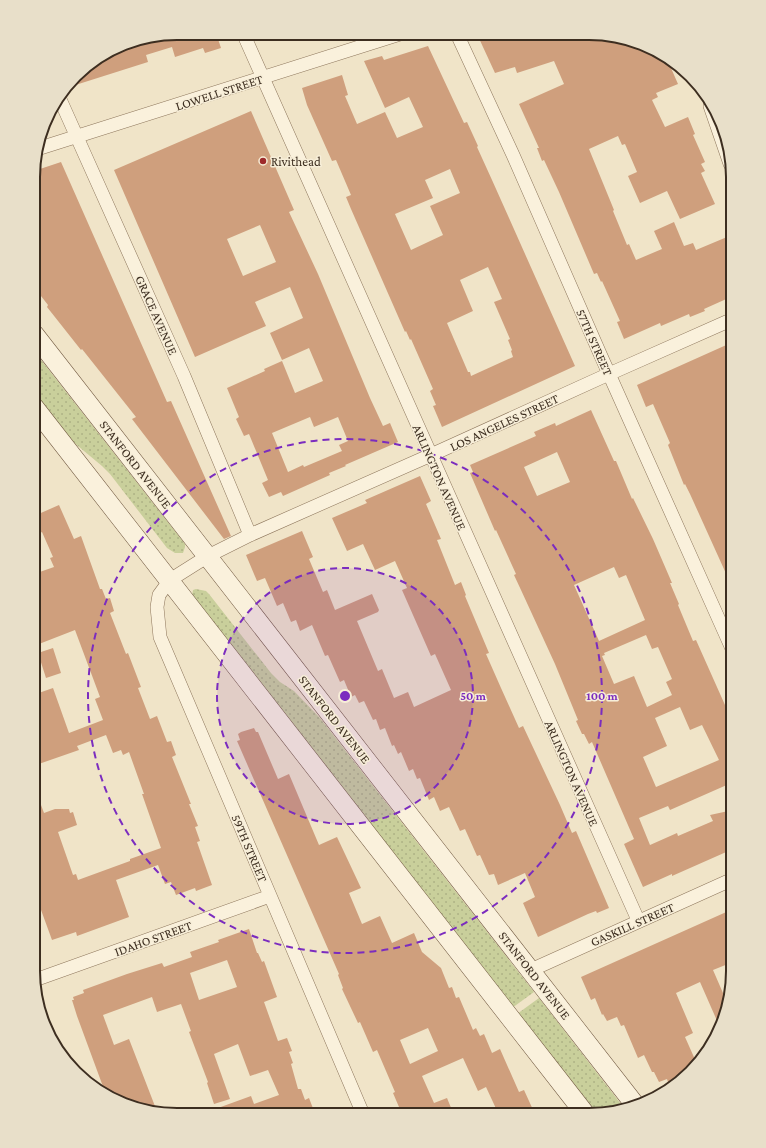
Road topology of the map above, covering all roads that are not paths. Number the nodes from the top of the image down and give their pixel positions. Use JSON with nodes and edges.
{"nodes":[{"id":1,"x":246,"y":40,"type":"edge"},
{"id":2,"x":381,"y":40,"type":"edge"},
{"id":3,"x":460,"y":40,"type":"edge"},
{"id":4,"x":263,"y":78,"type":"junction"},
{"id":5,"x":62,"y":103,"type":"edge"},
{"id":6,"x":76,"y":137,"type":"junction"},
{"id":7,"x":44,"y":147,"type":"edge"},
{"id":8,"x":726,"y":322,"type":"edge"},
{"id":9,"x":40,"y":342,"type":"edge"},
{"id":10,"x":609,"y":374,"type":"junction"},
{"id":11,"x":40,"y":415,"type":"edge"},
{"id":12,"x":431,"y":455,"type":"junction"},
{"id":13,"x":250,"y":535,"type":"junction"},
{"id":14,"x":208,"y":556,"type":"junction"},
{"id":15,"x":170,"y":580,"type":"junction"},
{"id":16,"x":726,"y":635,"type":"edge"},
{"id":17,"x":726,"y":882,"type":"edge"},
{"id":18,"x":270,"y":896,"type":"junction"},
{"id":19,"x":638,"y":920,"type":"junction"},
{"id":20,"x":531,"y":970,"type":"junction"},
{"id":21,"x":40,"y":978,"type":"edge"},
{"id":22,"x":632,"y":1101,"type":"edge"},
{"id":23,"x":360,"y":1108,"type":"edge"},
{"id":24,"x":581,"y":1108,"type":"edge"}],
"edges":[{"from":1,"to":4,"type":"street","name":"ARLINGTON AVENUE"},
{"from":2,"to":4,"type":"street","name":"LOWELL STREET"},
{"from":3,"to":10,"type":"street","name":"57TH STREET"},
{"from":4,"to":6,"type":"street","name":"LOWELL STREET"},
{"from":4,"to":12,"type":"street","name":"ARLINGTON AVENUE"},
{"from":5,"to":6,"type":"street","name":"GRACE AVENUE"},
{"from":6,"to":7,"type":"street","name":"LOWELL STREET"},
{"from":6,"to":13,"type":"street","name":"GRACE AVENUE"},
{"from":8,"to":10,"type":"street","name":"LOS ANGELES STREET"},
{"from":9,"to":14,"type":"main road","name":"STANFORD AVENUE"},
{"from":10,"to":12,"type":"street","name":"LOS ANGELES STREET"},
{"from":10,"to":16,"type":"street","name":"57TH STREET"},
{"from":11,"to":15,"type":"main road"},
{"from":12,"to":13,"type":"street","name":"LOS ANGELES STREET"},
{"from":12,"to":19,"type":"street","name":"ARLINGTON AVENUE"},
{"from":13,"to":14,"type":"street","name":"LOS ANGELES STREET"},
{"from":14,"to":15,"type":"street","name":"LOS ANGELES STREET"},
{"from":14,"to":20,"type":"main road","name":"STANFORD AVENUE"},
{"from":15,"to":18,"type":"street","name":"59TH STREET"},
{"from":15,"to":24,"type":"main road"},
{"from":17,"to":19,"type":"street","name":"GASKILL STREET"},
{"from":18,"to":21,"type":"street","name":"IDAHO STREET"},
{"from":18,"to":23,"type":"street","name":"59TH STREET"},
{"from":19,"to":20,"type":"street","name":"GASKILL STREET"},
{"from":20,"to":22,"type":"main road","name":"STANFORD AVENUE"}]}
